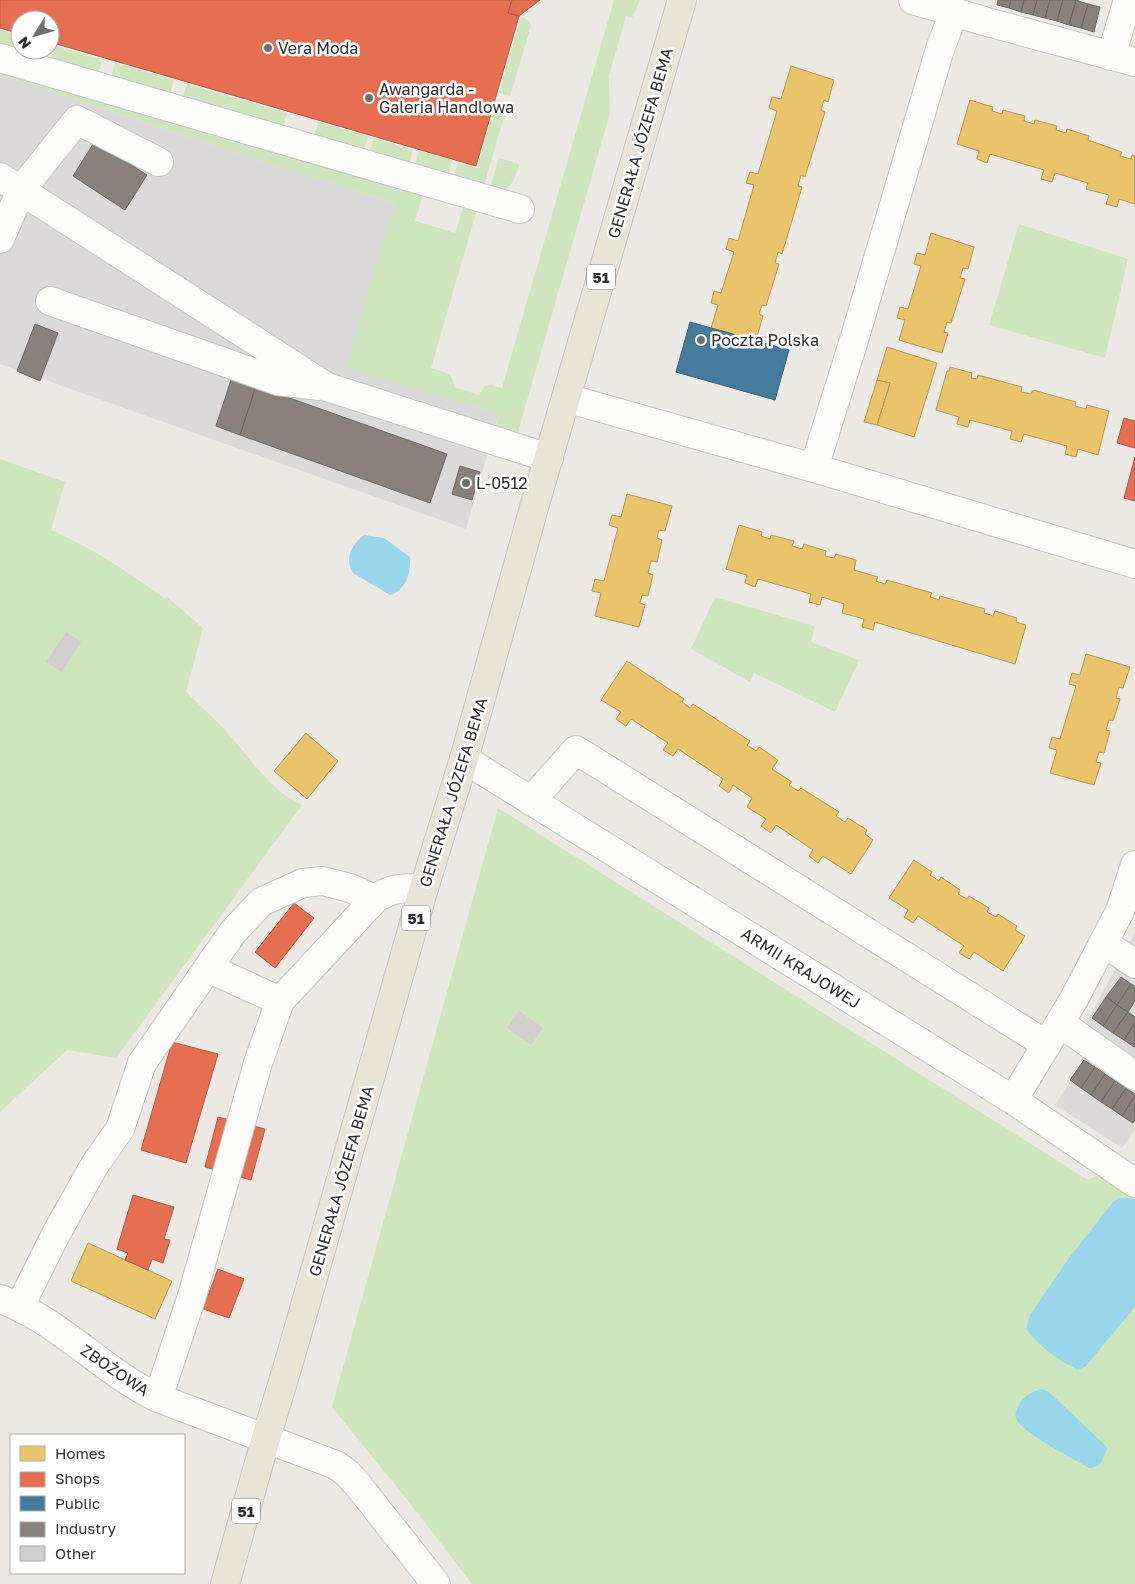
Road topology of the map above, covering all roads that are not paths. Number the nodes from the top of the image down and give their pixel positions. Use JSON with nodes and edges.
{"nodes":[{"id":1,"x":682,"y":0,"type":"edge"},
{"id":2,"x":913,"y":0,"type":"edge"},
{"id":3,"x":1128,"y":0,"type":"edge"},
{"id":4,"x":954,"y":12,"type":"junction"},
{"id":5,"x":0,"y":58,"type":"edge"},
{"id":6,"x":1123,"y":59,"type":"edge"},
{"id":7,"x":159,"y":162,"type":"dead end"},
{"id":8,"x":10,"y":184,"type":"edge"},
{"id":9,"x":520,"y":209,"type":"dead end"},
{"id":10,"x":0,"y":239,"type":"edge"},
{"id":11,"x":50,"y":301,"type":"dead end"},
{"id":12,"x":327,"y":387,"type":"junction"},
{"id":13,"x":566,"y":398,"type":"junction"},
{"id":14,"x":548,"y":458,"type":"junction"},
{"id":15,"x":814,"y":468,"type":"junction"},
{"id":16,"x":1135,"y":564,"type":"edge"},
{"id":17,"x":464,"y":759,"type":"junction"},
{"id":18,"x":530,"y":801,"type":"junction"},
{"id":19,"x":1135,"y":865,"type":"edge"},
{"id":20,"x":424,"y":888,"type":"junction"},
{"id":21,"x":375,"y":899,"type":"junction"},
{"id":22,"x":1104,"y":943,"type":"junction"},
{"id":23,"x":1135,"y":964,"type":"edge"},
{"id":24,"x":208,"y":968,"type":"junction"},
{"id":25,"x":280,"y":1001,"type":"junction"},
{"id":26,"x":1053,"y":1034,"type":"junction"},
{"id":27,"x":1135,"y":1076,"type":"edge"},
{"id":28,"x":1013,"y":1100,"type":"junction"},
{"id":29,"x":1135,"y":1183,"type":"edge"},
{"id":30,"x":10,"y":1303,"type":"edge"},
{"id":31,"x":158,"y":1398,"type":"junction"},
{"id":32,"x":266,"y":1438,"type":"junction"},
{"id":33,"x":226,"y":1584,"type":"edge"},
{"id":34,"x":436,"y":1584,"type":"edge"}],
"edges":[{"from":1,"to":13,"type":"main road","name":"GENERAŁA JÓZEFA BEMA","number":"51"},
{"from":2,"to":4,"type":"street"},
{"from":3,"to":6,"type":"street"},
{"from":4,"to":6,"type":"street"},
{"from":4,"to":15,"type":"street"},
{"from":5,"to":9,"type":"street"},
{"from":7,"to":8,"type":"street"},
{"from":8,"to":10,"type":"street"},
{"from":8,"to":12,"type":"street"},
{"from":11,"to":12,"type":"street"},
{"from":12,"to":14,"type":"street"},
{"from":13,"to":14,"type":"main road","name":"GENERAŁA JÓZEFA BEMA","number":"51"},
{"from":13,"to":15,"type":"street"},
{"from":14,"to":17,"type":"main road","name":"GENERAŁA JÓZEFA BEMA","number":"51"},
{"from":15,"to":16,"type":"street"},
{"from":17,"to":18,"type":"street","name":"ARMII KRAJOWEJ"},
{"from":17,"to":20,"type":"main road","name":"GENERAŁA JÓZEFA BEMA","number":"51"},
{"from":18,"to":26,"type":"street"},
{"from":18,"to":28,"type":"street","name":"ARMII KRAJOWEJ"},
{"from":19,"to":22,"type":"street"},
{"from":20,"to":21,"type":"street"},
{"from":20,"to":32,"type":"main road","name":"GENERAŁA JÓZEFA BEMA","number":"51"},
{"from":21,"to":24,"type":"street"},
{"from":21,"to":25,"type":"street"},
{"from":22,"to":23,"type":"street"},
{"from":22,"to":26,"type":"street"},
{"from":24,"to":25,"type":"street"},
{"from":24,"to":30,"type":"street"},
{"from":25,"to":31,"type":"street"},
{"from":26,"to":27,"type":"street"},
{"from":26,"to":28,"type":"street"},
{"from":28,"to":29,"type":"street","name":"ARMII KRAJOWEJ"},
{"from":30,"to":31,"type":"street","name":"ZBOŻOWA"},
{"from":31,"to":32,"type":"street","name":"ZBOŻOWA"},
{"from":32,"to":33,"type":"main road","name":"GENERAŁA JÓZEFA BEMA","number":"51"},
{"from":32,"to":34,"type":"street","name":"ZBOŻOWA"}]}
